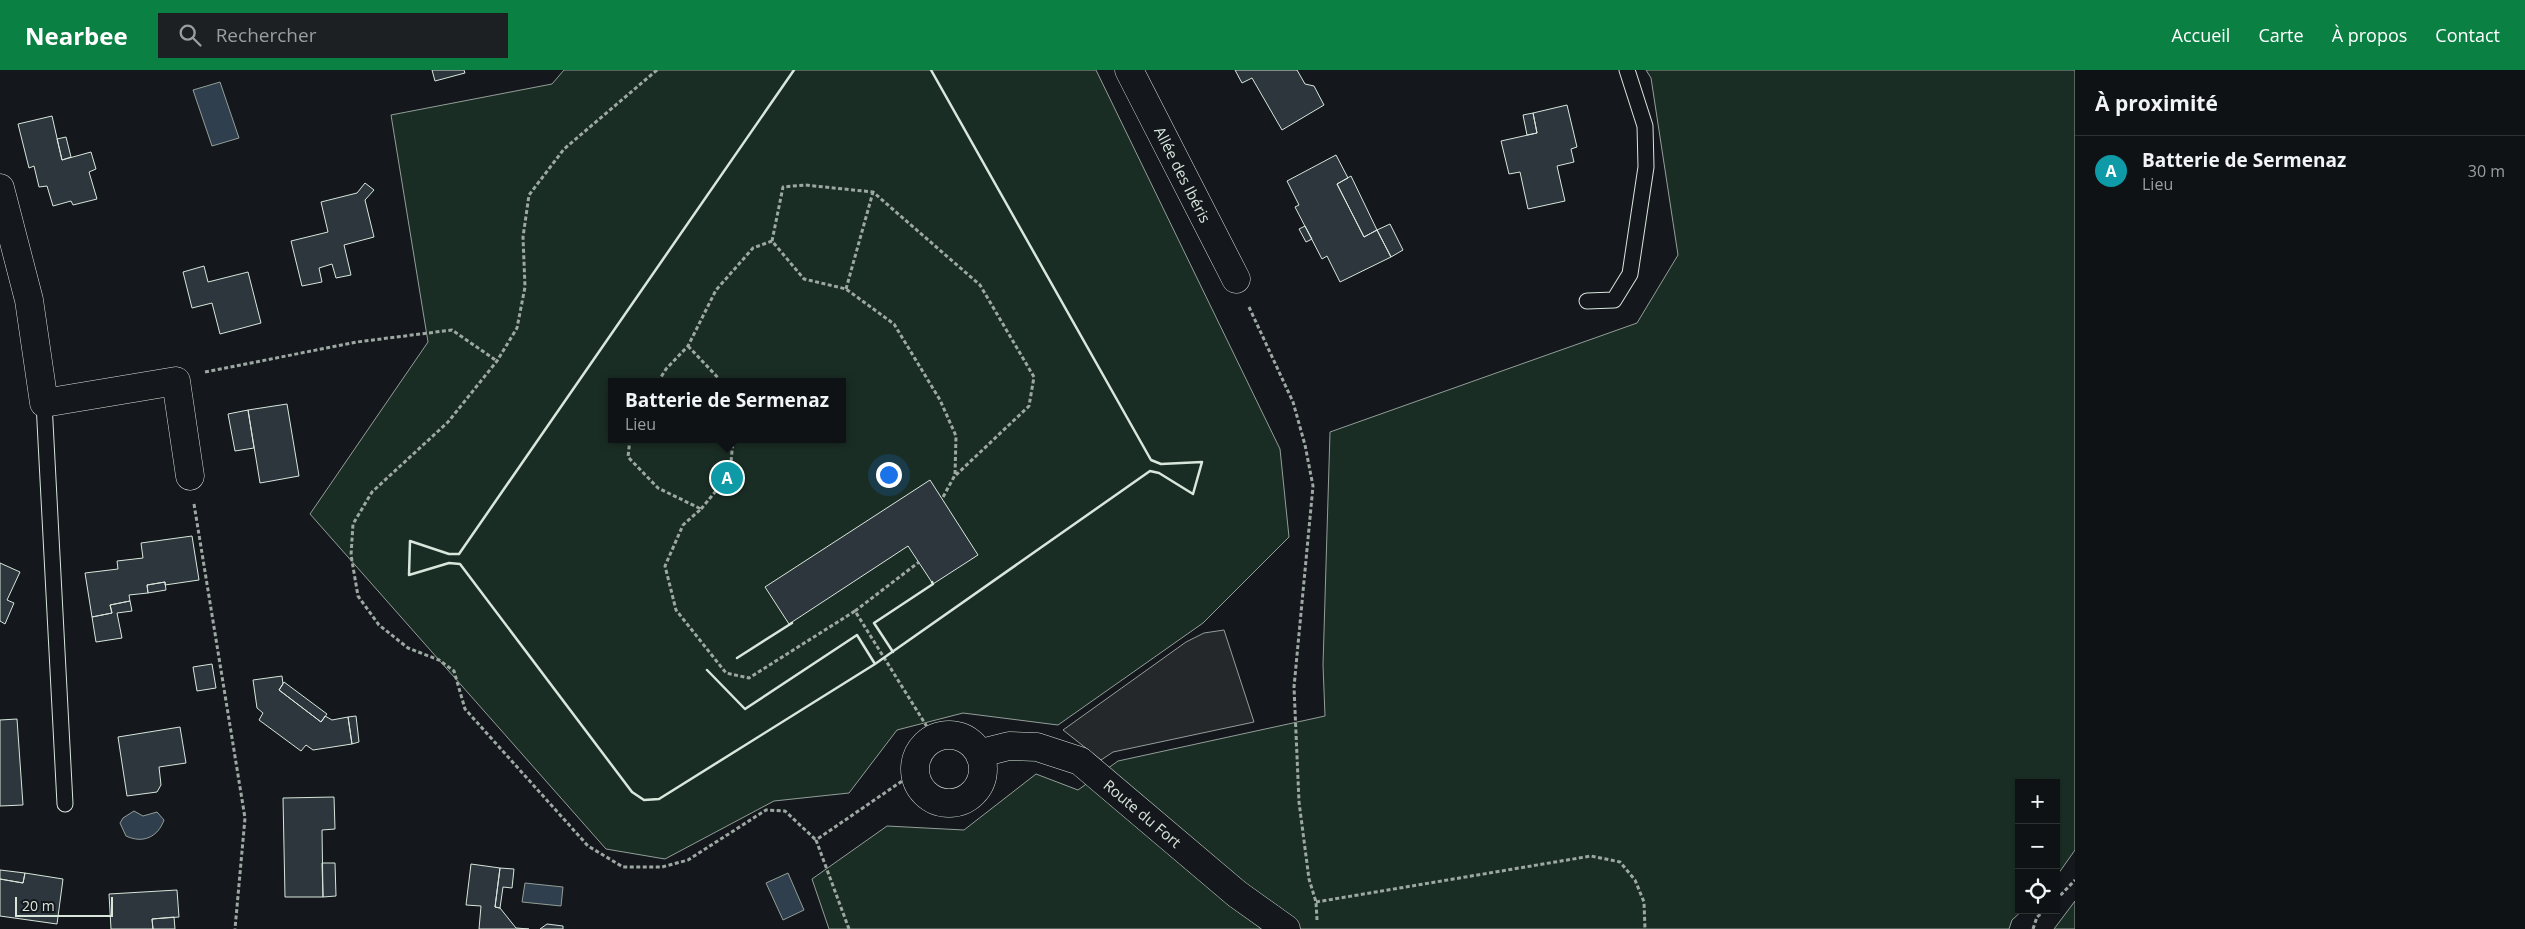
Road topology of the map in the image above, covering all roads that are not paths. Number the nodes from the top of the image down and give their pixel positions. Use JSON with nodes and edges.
{"nodes":[{"id":1,"x":1129,"y":70,"type":"edge"},
{"id":2,"x":1627,"y":70,"type":"edge"},
{"id":3,"x":0,"y":188,"type":"edge"},
{"id":4,"x":1236,"y":279,"type":"road end"},
{"id":5,"x":1587,"y":302,"type":"dead end"},
{"id":6,"x":44,"y":403,"type":"junction"},
{"id":7,"x":190,"y":476,"type":"road end"},
{"id":8,"x":980,"y":756,"type":"junction"},
{"id":9,"x":65,"y":804,"type":"dead end"},
{"id":10,"x":1286,"y":929,"type":"edge"}],
"edges":[{"from":1,"to":4,"type":"street","name":"Allée des Ibéris"},
{"from":2,"to":5,"type":"lane"},
{"from":3,"to":6,"type":"street"},
{"from":6,"to":7,"type":"street"},
{"from":6,"to":9,"type":"lane"},
{"from":8,"to":8,"type":"street"},
{"from":8,"to":10,"type":"street","name":"Route du Fort"}]}
